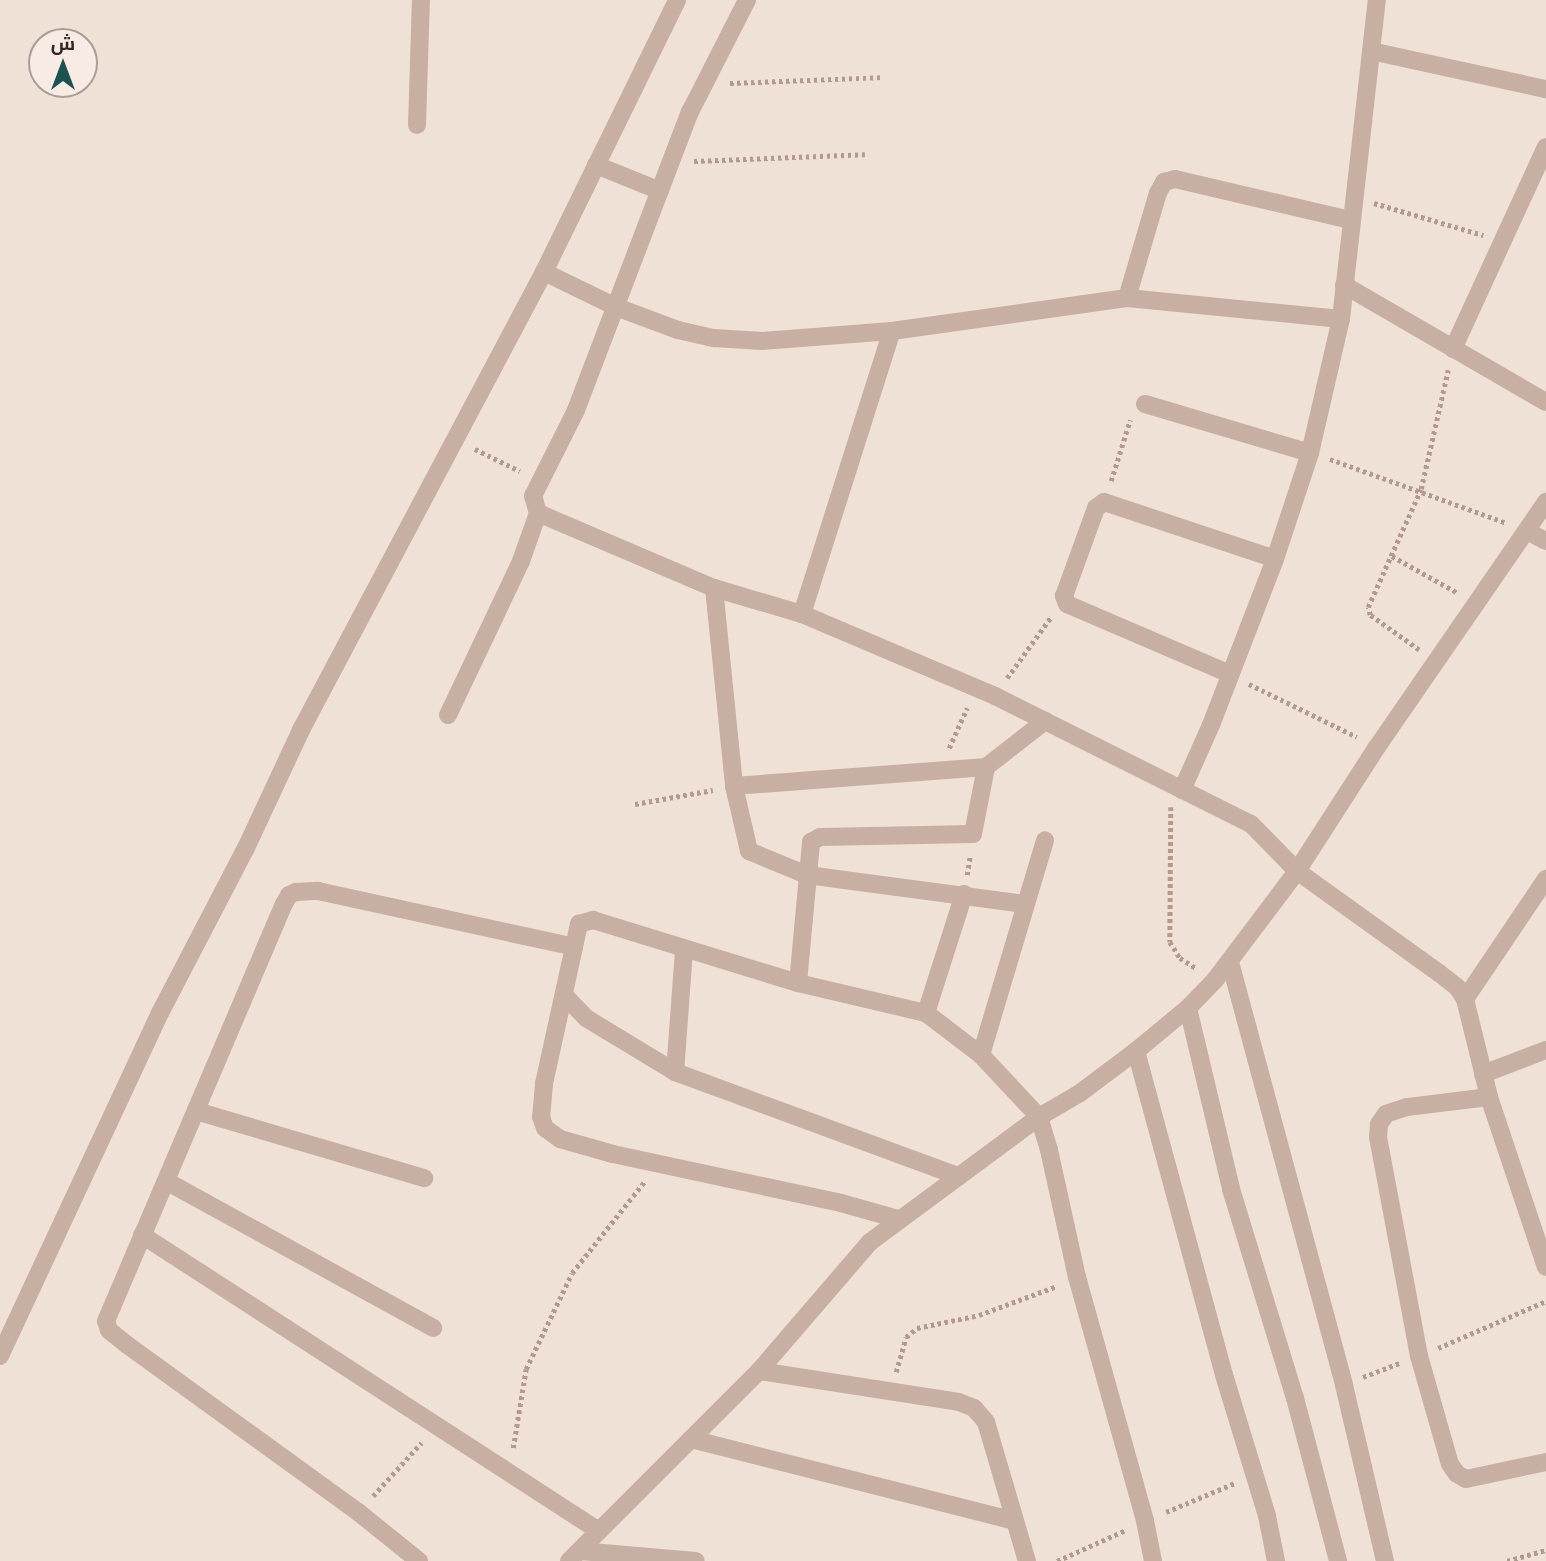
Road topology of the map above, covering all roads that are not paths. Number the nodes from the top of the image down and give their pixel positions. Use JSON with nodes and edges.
{"nodes":[{"id":1,"x":421,"y":0,"type":"edge"},
{"id":2,"x":677,"y":0,"type":"edge"},
{"id":3,"x":747,"y":0,"type":"edge"},
{"id":4,"x":1377,"y":0,"type":"edge"},
{"id":5,"x":1371,"y":51,"type":"junction"},
{"id":6,"x":1546,"y":89,"type":"edge"},
{"id":7,"x":417,"y":125,"type":"dead end"},
{"id":8,"x":1546,"y":147,"type":"edge"},
{"id":9,"x":596,"y":165,"type":"junction"},
{"id":10,"x":660,"y":191,"type":"junction"},
{"id":11,"x":1350,"y":220,"type":"junction"},
{"id":12,"x":544,"y":272,"type":"junction"},
{"id":13,"x":1344,"y":285,"type":"junction"},
{"id":14,"x":1127,"y":298,"type":"junction"},
{"id":15,"x":616,"y":307,"type":"junction"},
{"id":16,"x":1341,"y":319,"type":"junction"},
{"id":17,"x":892,"y":331,"type":"junction"},
{"id":18,"x":1452,"y":349,"type":"junction"},
{"id":19,"x":1546,"y":402,"type":"edge"},
{"id":20,"x":1145,"y":404,"type":"road end"},
{"id":21,"x":1310,"y":453,"type":"junction"},
{"id":22,"x":1546,"y":502,"type":"edge"},
{"id":23,"x":538,"y":513,"type":"junction"},
{"id":24,"x":1528,"y":531,"type":"junction"},
{"id":25,"x":1546,"y":541,"type":"edge"},
{"id":26,"x":1275,"y":559,"type":"junction"},
{"id":27,"x":714,"y":588,"type":"junction"},
{"id":28,"x":802,"y":614,"type":"junction"},
{"id":29,"x":1230,"y":674,"type":"junction"},
{"id":30,"x":448,"y":715,"type":"dead end"},
{"id":31,"x":1045,"y":721,"type":"junction"},
{"id":32,"x":986,"y":768,"type":"junction"},
{"id":33,"x":734,"y":786,"type":"junction"},
{"id":34,"x":1177,"y":787,"type":"junction"},
{"id":35,"x":1045,"y":840,"type":"dead end"},
{"id":36,"x":1297,"y":872,"type":"junction"},
{"id":37,"x":807,"y":875,"type":"junction"},
{"id":38,"x":1546,"y":880,"type":"edge"},
{"id":39,"x":964,"y":894,"type":"junction"},
{"id":40,"x":1026,"y":904,"type":"junction"},
{"id":41,"x":574,"y":947,"type":"junction"},
{"id":42,"x":684,"y":950,"type":"junction"},
{"id":43,"x":1230,"y":962,"type":"junction"},
{"id":44,"x":798,"y":983,"type":"junction"},
{"id":45,"x":564,"y":995,"type":"junction"},
{"id":46,"x":1465,"y":999,"type":"junction"},
{"id":47,"x":1188,"y":1009,"type":"junction"},
{"id":48,"x":926,"y":1013,"type":"junction"},
{"id":49,"x":1546,"y":1050,"type":"edge"},
{"id":50,"x":1136,"y":1051,"type":"junction"},
{"id":51,"x":981,"y":1055,"type":"junction"},
{"id":52,"x":675,"y":1072,"type":"junction"},
{"id":53,"x":1483,"y":1074,"type":"junction"},
{"id":54,"x":1489,"y":1097,"type":"junction"},
{"id":55,"x":195,"y":1111,"type":"junction"},
{"id":56,"x":1039,"y":1117,"type":"junction"},
{"id":57,"x":958,"y":1176,"type":"junction"},
{"id":58,"x":424,"y":1178,"type":"dead end"},
{"id":59,"x":166,"y":1181,"type":"junction"},
{"id":60,"x":898,"y":1219,"type":"junction"},
{"id":61,"x":142,"y":1235,"type":"junction"},
{"id":62,"x":1546,"y":1267,"type":"edge"},
{"id":63,"x":433,"y":1328,"type":"dead end"},
{"id":64,"x":0,"y":1356,"type":"edge"},
{"id":65,"x":759,"y":1371,"type":"junction"},
{"id":66,"x":691,"y":1439,"type":"junction"},
{"id":67,"x":1546,"y":1462,"type":"edge"},
{"id":68,"x":1015,"y":1521,"type":"junction"},
{"id":69,"x":600,"y":1531,"type":"junction"},
{"id":70,"x":574,"y":1556,"type":"edge"},
{"id":71,"x":419,"y":1561,"type":"edge"},
{"id":72,"x":696,"y":1561,"type":"edge"},
{"id":73,"x":1027,"y":1561,"type":"edge"},
{"id":74,"x":1153,"y":1561,"type":"edge"},
{"id":75,"x":1276,"y":1561,"type":"edge"},
{"id":76,"x":1338,"y":1561,"type":"edge"},
{"id":77,"x":1385,"y":1561,"type":"edge"}],
"edges":[{"from":1,"to":7,"type":"street"},
{"from":2,"to":9,"type":"street"},
{"from":3,"to":10,"type":"street"},
{"from":4,"to":5,"type":"street"},
{"from":5,"to":6,"type":"street"},
{"from":5,"to":11,"type":"street"},
{"from":8,"to":18,"type":"street"},
{"from":9,"to":10,"type":"street"},
{"from":9,"to":12,"type":"street"},
{"from":10,"to":15,"type":"street"},
{"from":11,"to":13,"type":"street"},
{"from":11,"to":14,"type":"street"},
{"from":12,"to":15,"type":"street"},
{"from":12,"to":64,"type":"street"},
{"from":13,"to":16,"type":"street"},
{"from":13,"to":18,"type":"street"},
{"from":14,"to":16,"type":"street"},
{"from":14,"to":17,"type":"street"},
{"from":15,"to":17,"type":"street"},
{"from":15,"to":23,"type":"street"},
{"from":16,"to":21,"type":"street"},
{"from":17,"to":28,"type":"street"},
{"from":18,"to":19,"type":"street"},
{"from":20,"to":21,"type":"street"},
{"from":21,"to":26,"type":"street"},
{"from":22,"to":24,"type":"street"},
{"from":23,"to":27,"type":"street"},
{"from":23,"to":30,"type":"street"},
{"from":24,"to":25,"type":"street"},
{"from":24,"to":36,"type":"street"},
{"from":26,"to":29,"type":"street"},
{"from":26,"to":29,"type":"street"},
{"from":27,"to":28,"type":"street"},
{"from":27,"to":33,"type":"street"},
{"from":28,"to":31,"type":"street"},
{"from":29,"to":34,"type":"street"},
{"from":31,"to":32,"type":"street"},
{"from":31,"to":34,"type":"street"},
{"from":32,"to":33,"type":"street"},
{"from":32,"to":37,"type":"street"},
{"from":33,"to":37,"type":"street"},
{"from":34,"to":36,"type":"street"},
{"from":35,"to":40,"type":"street"},
{"from":36,"to":43,"type":"street"},
{"from":36,"to":46,"type":"street"},
{"from":37,"to":39,"type":"street"},
{"from":37,"to":44,"type":"street"},
{"from":38,"to":46,"type":"street"},
{"from":39,"to":40,"type":"street"},
{"from":39,"to":48,"type":"street"},
{"from":40,"to":51,"type":"street"},
{"from":41,"to":42,"type":"street"},
{"from":41,"to":45,"type":"street"},
{"from":41,"to":55,"type":"street"},
{"from":42,"to":44,"type":"street"},
{"from":42,"to":52,"type":"street"},
{"from":43,"to":47,"type":"street"},
{"from":43,"to":77,"type":"street"},
{"from":44,"to":48,"type":"street"},
{"from":45,"to":52,"type":"street"},
{"from":45,"to":60,"type":"street"},
{"from":46,"to":53,"type":"street"},
{"from":47,"to":50,"type":"street"},
{"from":47,"to":76,"type":"street"},
{"from":48,"to":51,"type":"street"},
{"from":49,"to":53,"type":"street"},
{"from":50,"to":56,"type":"street"},
{"from":50,"to":75,"type":"street"},
{"from":51,"to":56,"type":"street"},
{"from":52,"to":57,"type":"street"},
{"from":53,"to":54,"type":"street"},
{"from":54,"to":62,"type":"street"},
{"from":54,"to":67,"type":"street"},
{"from":55,"to":58,"type":"street"},
{"from":55,"to":59,"type":"street"},
{"from":56,"to":57,"type":"street"},
{"from":56,"to":74,"type":"street"},
{"from":57,"to":60,"type":"street"},
{"from":59,"to":61,"type":"street"},
{"from":59,"to":63,"type":"street"},
{"from":60,"to":65,"type":"street"},
{"from":61,"to":69,"type":"street"},
{"from":61,"to":71,"type":"street"},
{"from":65,"to":66,"type":"street"},
{"from":65,"to":68,"type":"street"},
{"from":66,"to":68,"type":"street"},
{"from":66,"to":69,"type":"street"},
{"from":68,"to":73,"type":"street"},
{"from":69,"to":70,"type":"street"},
{"from":70,"to":72,"type":"street"}]}
